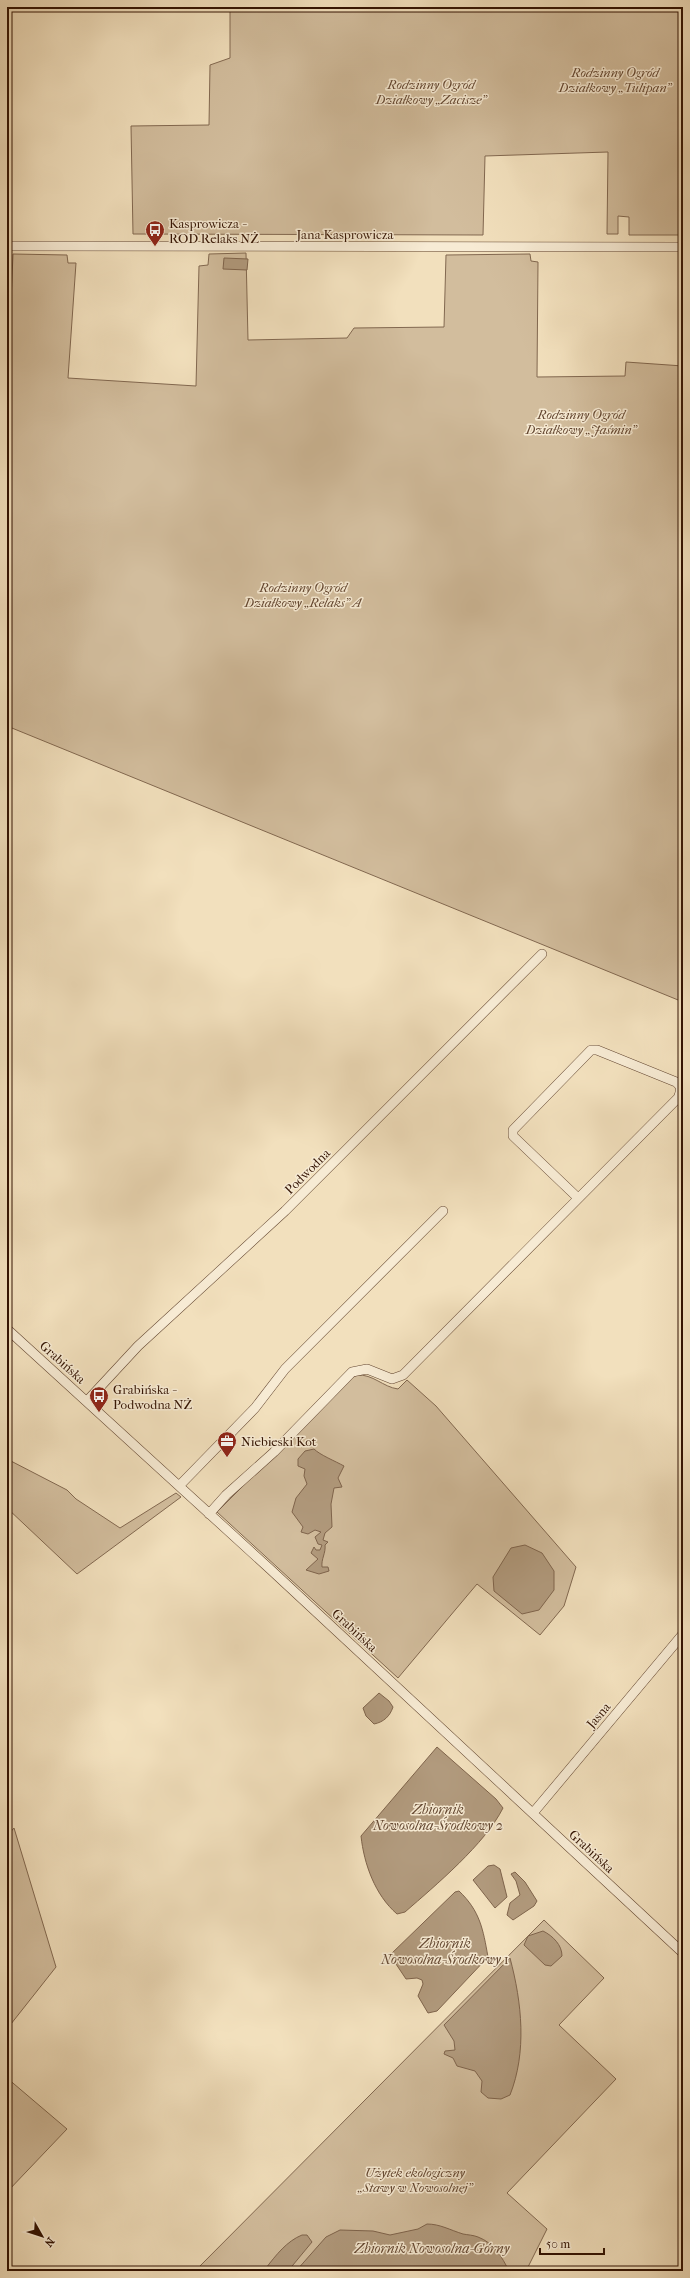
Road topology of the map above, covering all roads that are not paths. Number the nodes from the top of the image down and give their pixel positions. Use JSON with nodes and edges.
{"nodes":[{"id":1,"x":7,"y":246,"type":"edge"},
{"id":2,"x":683,"y":247,"type":"edge"},
{"id":3,"x":542,"y":954,"type":"dead end"},
{"id":4,"x":578,"y":1198,"type":"junction"},
{"id":5,"x":442,"y":1211,"type":"dead end"},
{"id":6,"x":9,"y":1334,"type":"edge"},
{"id":7,"x":86,"y":1402,"type":"junction"},
{"id":8,"x":179,"y":1486,"type":"junction"},
{"id":9,"x":209,"y":1514,"type":"junction"},
{"id":10,"x":683,"y":1634,"type":"edge"},
{"id":11,"x":533,"y":1813,"type":"junction"},
{"id":12,"x":683,"y":1953,"type":"edge"}],
"edges":[{"from":1,"to":2,"type":"street","name":"Jana Kasprowicza"},
{"from":3,"to":7,"type":"street","name":"Podwodna"},
{"from":4,"to":4,"type":"street"},
{"from":4,"to":9,"type":"street"},
{"from":5,"to":8,"type":"street"},
{"from":6,"to":7,"type":"street","name":"Grabińska"},
{"from":7,"to":8,"type":"street","name":"Grabińska"},
{"from":8,"to":9,"type":"street","name":"Grabińska"},
{"from":9,"to":11,"type":"street","name":"Grabińska"},
{"from":10,"to":11,"type":"street","name":"Jasna"},
{"from":11,"to":12,"type":"street","name":"Grabińska"}]}
